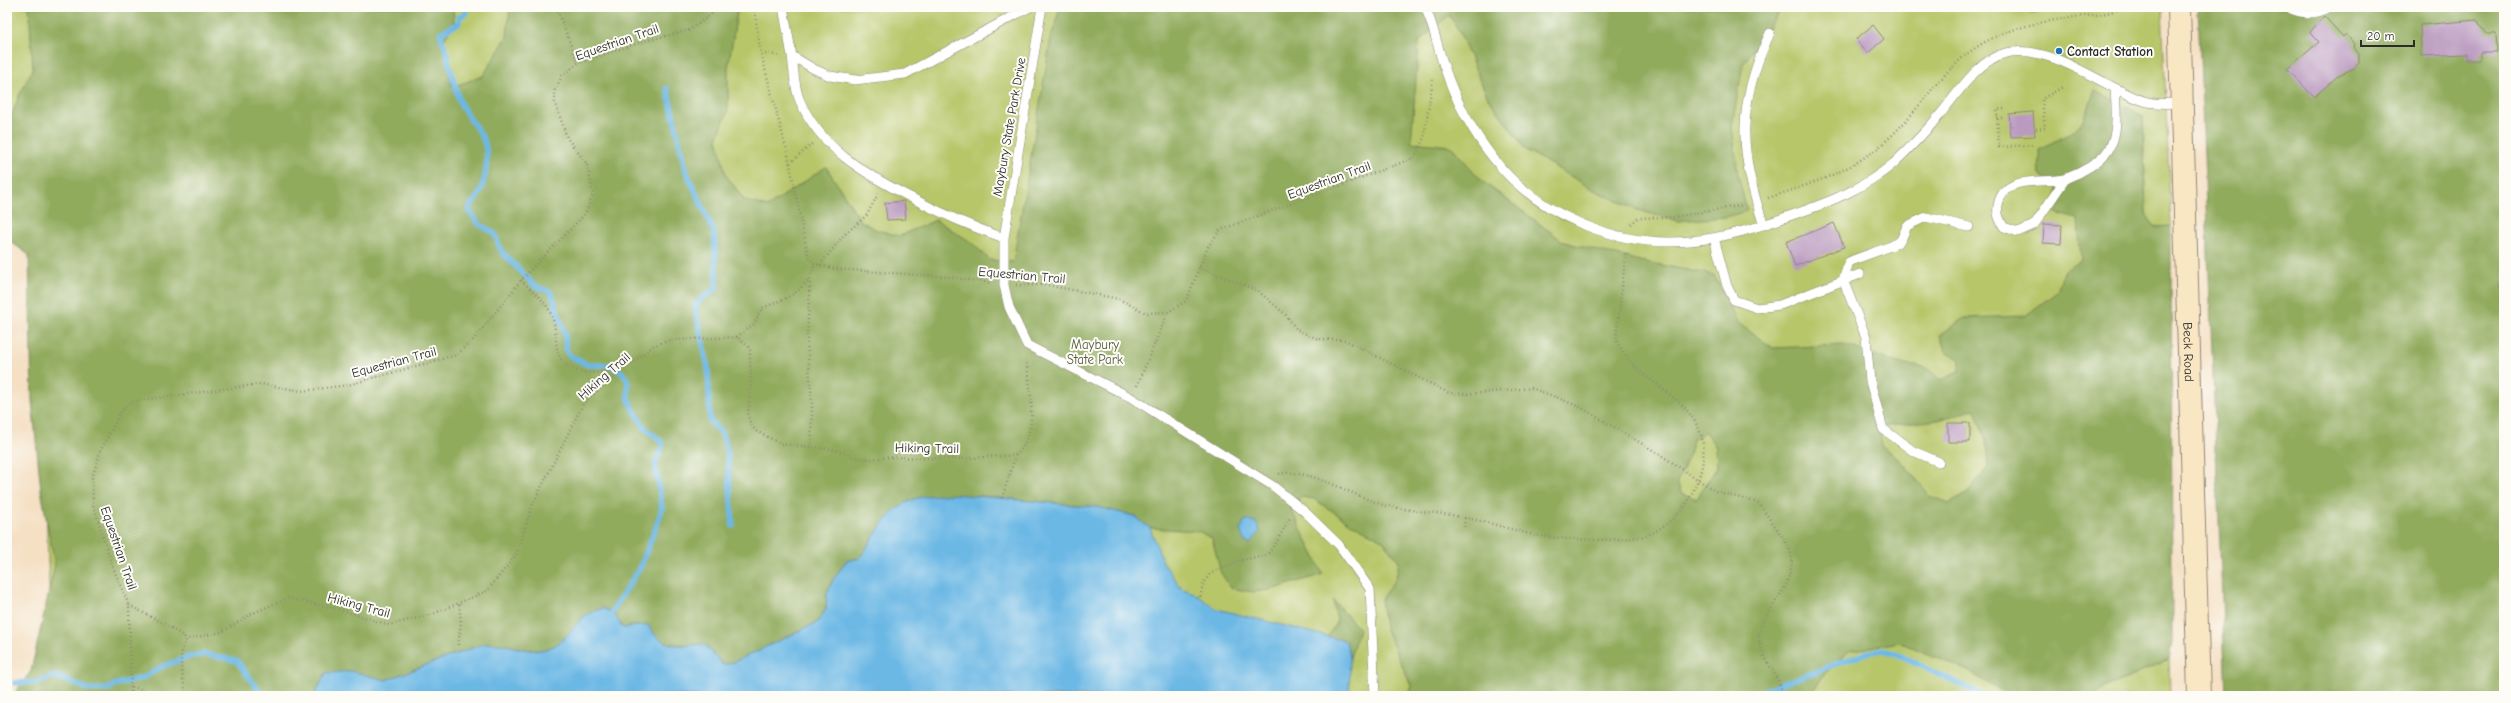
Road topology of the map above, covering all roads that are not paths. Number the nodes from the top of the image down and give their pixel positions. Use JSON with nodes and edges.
{"nodes":[{"id":1,"x":783,"y":7,"type":"edge"},
{"id":2,"x":1030,"y":7,"type":"edge"},
{"id":3,"x":1042,"y":7,"type":"edge"},
{"id":4,"x":1425,"y":7,"type":"edge"},
{"id":5,"x":2179,"y":7,"type":"edge"},
{"id":6,"x":2287,"y":7,"type":"edge"},
{"id":7,"x":2330,"y":7,"type":"edge"},
{"id":8,"x":2446,"y":7,"type":"edge"},
{"id":9,"x":2455,"y":7,"type":"edge"},
{"id":10,"x":1770,"y":33,"type":"dead end"},
{"id":11,"x":792,"y":56,"type":"junction"},
{"id":12,"x":2115,"y":89,"type":"junction"},
{"id":13,"x":2183,"y":103,"type":"junction"},
{"id":14,"x":2066,"y":178,"type":"junction"},
{"id":15,"x":1764,"y":225,"type":"junction"},
{"id":16,"x":1969,"y":227,"type":"dead end"},
{"id":17,"x":1004,"y":238,"type":"junction"},
{"id":18,"x":1714,"y":238,"type":"junction"},
{"id":19,"x":1860,"y":274,"type":"dead end"},
{"id":20,"x":1843,"y":280,"type":"junction"},
{"id":21,"x":1939,"y":462,"type":"dead end"},
{"id":22,"x":1375,"y":696,"type":"edge"},
{"id":23,"x":2199,"y":696,"type":"edge"}],
"edges":[{"from":1,"to":11,"type":"lane"},
{"from":2,"to":11,"type":"lane"},
{"from":3,"to":17,"type":"lane","name":"Maybury State Park Drive"},
{"from":4,"to":18,"type":"lane"},
{"from":5,"to":13,"type":"main road","name":"Beck Road"},
{"from":6,"to":7,"type":"lane"},
{"from":8,"to":9,"type":"lane"},
{"from":10,"to":15,"type":"lane"},
{"from":11,"to":17,"type":"lane"},
{"from":12,"to":13,"type":"lane"},
{"from":12,"to":14,"type":"lane"},
{"from":12,"to":15,"type":"lane"},
{"from":13,"to":23,"type":"main road","name":"Beck Road"},
{"from":14,"to":14,"type":"lane"},
{"from":15,"to":18,"type":"lane"},
{"from":16,"to":20,"type":"lane"},
{"from":17,"to":22,"type":"lane","name":"Maybury State Park Drive"},
{"from":18,"to":20,"type":"lane"},
{"from":19,"to":20,"type":"lane"},
{"from":20,"to":21,"type":"lane"}]}
